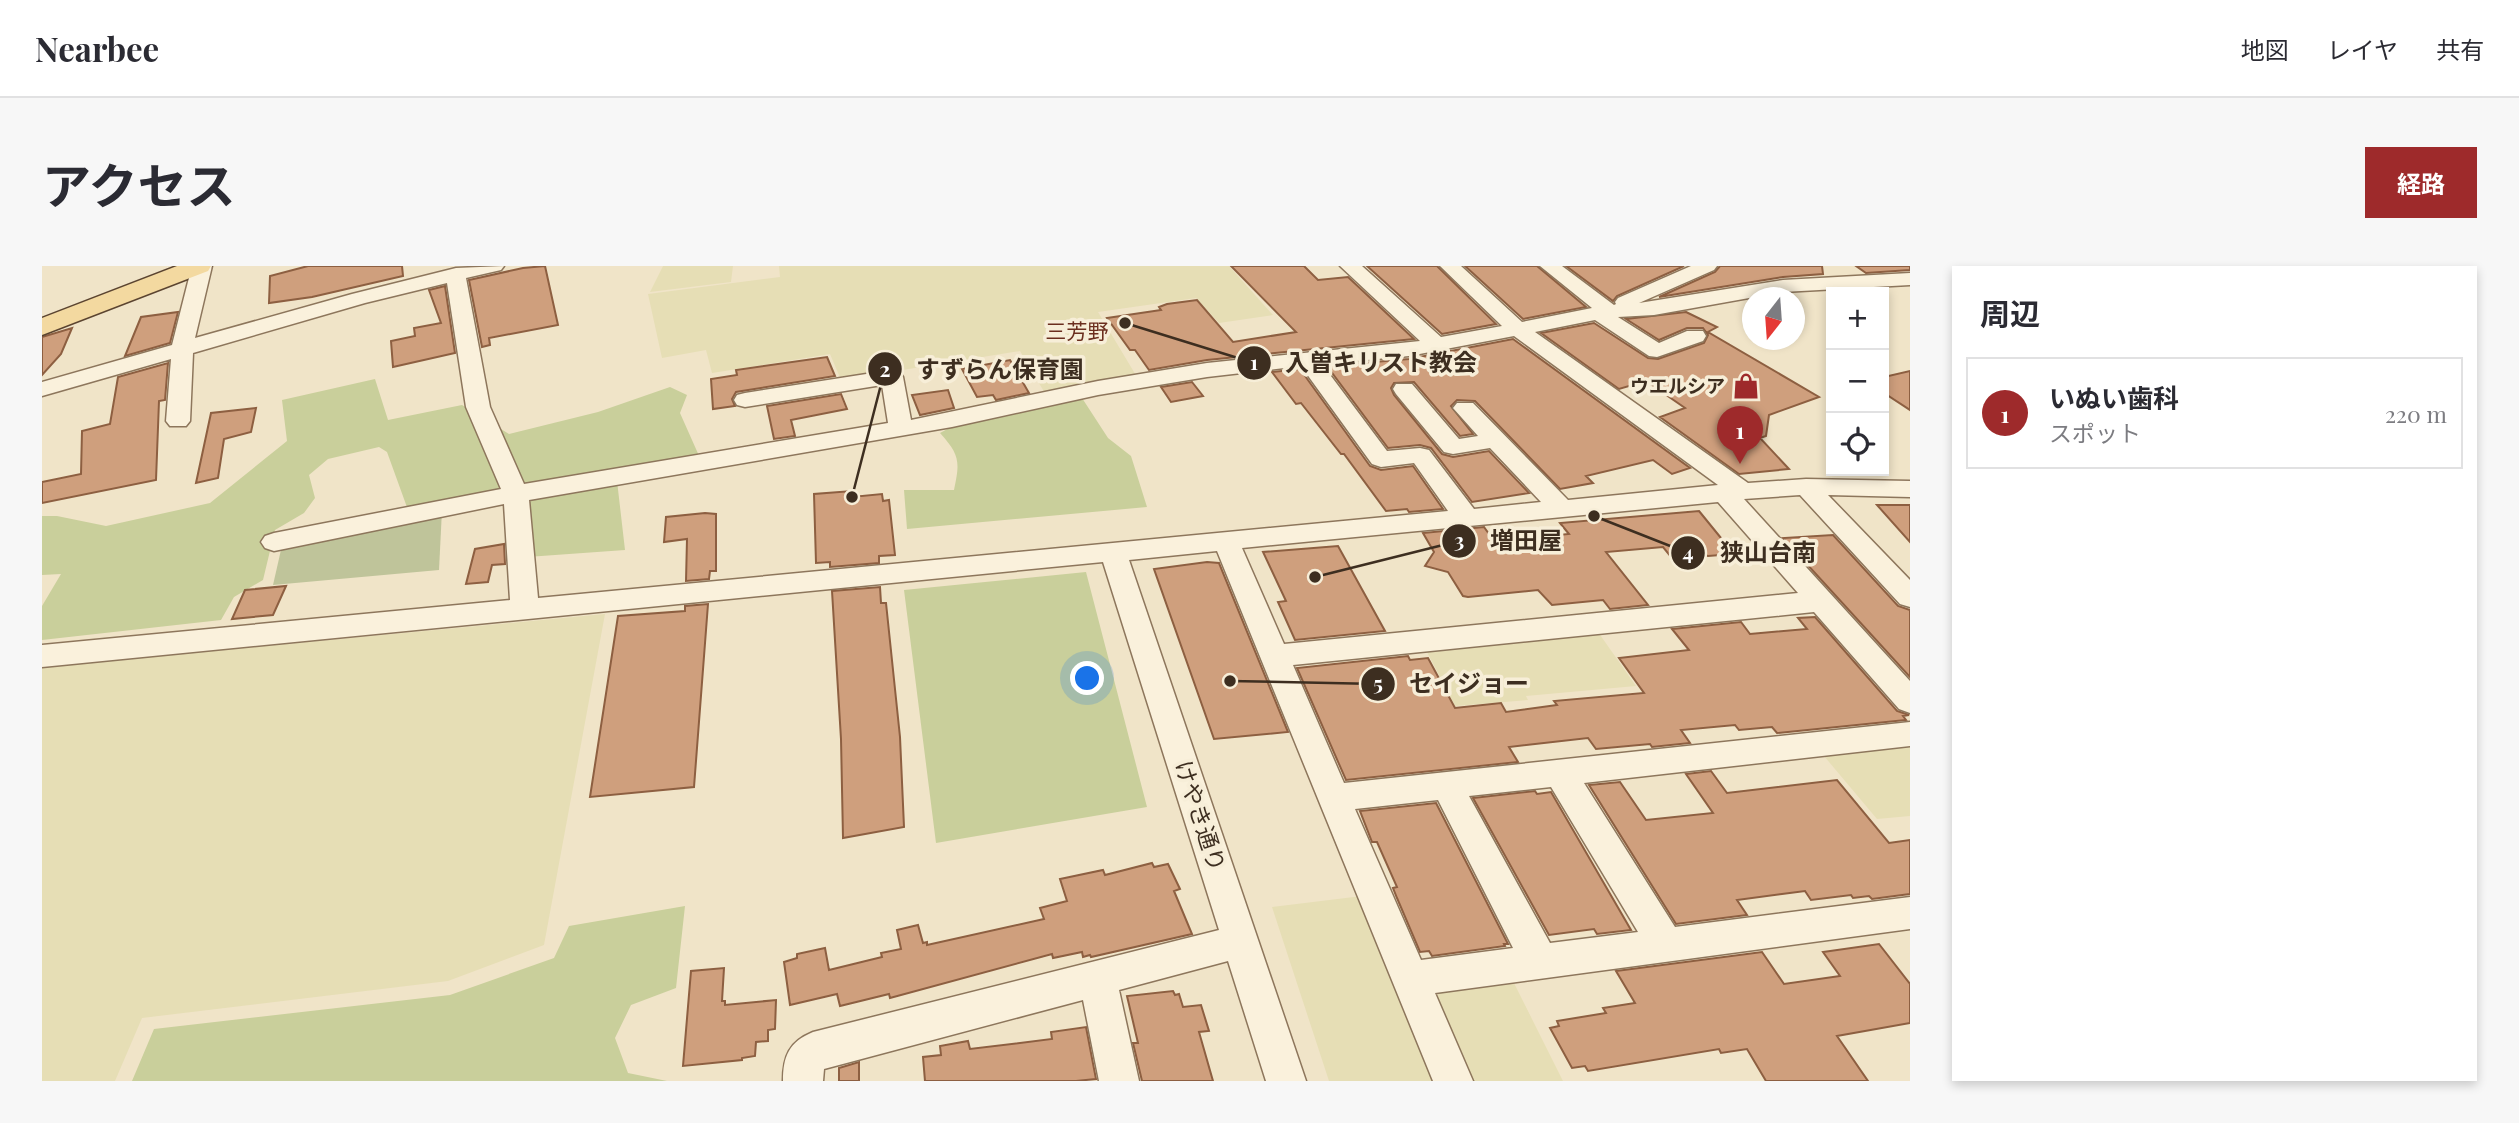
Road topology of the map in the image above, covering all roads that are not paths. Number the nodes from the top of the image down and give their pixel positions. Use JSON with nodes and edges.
{"nodes":[{"id":1,"x":201,"y":266,"type":"edge"},
{"id":2,"x":388,"y":266,"type":"edge"},
{"id":3,"x":494,"y":266,"type":"edge"},
{"id":4,"x":1350,"y":266,"type":"edge"},
{"id":5,"x":1450,"y":266,"type":"edge"},
{"id":6,"x":1550,"y":266,"type":"edge"},
{"id":7,"x":1652,"y":266,"type":"edge"},
{"id":8,"x":1707,"y":266,"type":"edge"},
{"id":9,"x":456,"y":274,"type":"junction"},
{"id":10,"x":1910,"y":279,"type":"edge"},
{"id":11,"x":1676,"y":280,"type":"junction"},
{"id":12,"x":389,"y":291,"type":"junction"},
{"id":13,"x":1604,"y":312,"type":"junction"},
{"id":14,"x":42,"y":327,"type":"edge"},
{"id":15,"x":1519,"y":330,"type":"junction"},
{"id":16,"x":1695,"y":336,"type":"dead end"},
{"id":17,"x":1437,"y":345,"type":"junction"},
{"id":18,"x":182,"y":350,"type":"junction"},
{"id":19,"x":1307,"y":359,"type":"junction"},
{"id":20,"x":42,"y":388,"type":"edge"},
{"id":21,"x":1404,"y":389,"type":"dead end"},
{"id":22,"x":745,"y":400,"type":"dead end"},
{"id":23,"x":1465,"y":408,"type":"dead end"},
{"id":24,"x":178,"y":421,"type":"dead end"},
{"id":25,"x":901,"y":428,"type":"junction"},
{"id":26,"x":1496,"y":440,"type":"junction"},
{"id":27,"x":1806,"y":487,"type":"junction"},
{"id":28,"x":1910,"y":489,"type":"edge"},
{"id":29,"x":1734,"y":492,"type":"junction"},
{"id":30,"x":516,"y":494,"type":"junction"},
{"id":31,"x":1561,"y":508,"type":"junction"},
{"id":32,"x":1468,"y":519,"type":"junction"},
{"id":33,"x":1226,"y":541,"type":"junction"},
{"id":34,"x":274,"y":542,"type":"dead end"},
{"id":35,"x":1113,"y":551,"type":"junction"},
{"id":36,"x":1910,"y":597,"type":"edge"},
{"id":37,"x":1822,"y":601,"type":"junction"},
{"id":38,"x":525,"y":609,"type":"junction"},
{"id":39,"x":42,"y":656,"type":"edge"},
{"id":40,"x":1273,"y":656,"type":"junction"},
{"id":41,"x":1910,"y":701,"type":"edge"},
{"id":42,"x":1910,"y":734,"type":"edge"},
{"id":43,"x":1559,"y":772,"type":"junction"},
{"id":44,"x":1447,"y":786,"type":"junction"},
{"id":45,"x":1333,"y":799,"type":"junction"},
{"id":46,"x":1910,"y":914,"type":"edge"},
{"id":47,"x":1241,"y":942,"type":"junction"},
{"id":48,"x":1666,"y":945,"type":"junction"},
{"id":49,"x":1540,"y":962,"type":"junction"},
{"id":50,"x":1410,"y":979,"type":"junction"},
{"id":51,"x":1098,"y":980,"type":"junction"},
{"id":52,"x":803,"y":1081,"type":"edge"},
{"id":53,"x":1119,"y":1081,"type":"edge"},
{"id":54,"x":1286,"y":1081,"type":"edge"},
{"id":55,"x":1453,"y":1081,"type":"edge"}],
"edges":[{"from":1,"to":14,"type":"main road"},
{"from":1,"to":18,"type":"street"},
{"from":2,"to":12,"type":"street"},
{"from":3,"to":9,"type":"street"},
{"from":4,"to":17,"type":"street"},
{"from":5,"to":15,"type":"street"},
{"from":6,"to":13,"type":"street"},
{"from":7,"to":11,"type":"street"},
{"from":8,"to":11,"type":"street"},
{"from":9,"to":12,"type":"street"},
{"from":9,"to":30,"type":"street"},
{"from":10,"to":13,"type":"street"},
{"from":11,"to":13,"type":"street"},
{"from":12,"to":18,"type":"street"},
{"from":13,"to":15,"type":"street"},
{"from":13,"to":16,"type":"street"},
{"from":15,"to":17,"type":"street"},
{"from":15,"to":29,"type":"street"},
{"from":17,"to":19,"type":"street"},
{"from":18,"to":20,"type":"street"},
{"from":18,"to":24,"type":"street"},
{"from":19,"to":25,"type":"street"},
{"from":19,"to":32,"type":"street"},
{"from":21,"to":26,"type":"street"},
{"from":22,"to":25,"type":"street"},
{"from":23,"to":26,"type":"street"},
{"from":25,"to":30,"type":"street"},
{"from":26,"to":31,"type":"street"},
{"from":27,"to":28,"type":"street"},
{"from":27,"to":29,"type":"street"},
{"from":27,"to":36,"type":"street"},
{"from":29,"to":31,"type":"street"},
{"from":29,"to":37,"type":"street"},
{"from":30,"to":34,"type":"street"},
{"from":30,"to":38,"type":"street"},
{"from":31,"to":32,"type":"street"},
{"from":32,"to":33,"type":"street"},
{"from":33,"to":35,"type":"street"},
{"from":33,"to":40,"type":"street"},
{"from":35,"to":38,"type":"street"},
{"from":35,"to":47,"type":"street","name":"けやき通り"},
{"from":37,"to":40,"type":"street"},
{"from":37,"to":41,"type":"street"},
{"from":38,"to":39,"type":"street"},
{"from":40,"to":45,"type":"street"},
{"from":42,"to":43,"type":"street"},
{"from":43,"to":44,"type":"street"},
{"from":43,"to":48,"type":"street"},
{"from":44,"to":45,"type":"street"},
{"from":44,"to":49,"type":"street"},
{"from":45,"to":50,"type":"street"},
{"from":46,"to":48,"type":"street"},
{"from":47,"to":51,"type":"street"},
{"from":47,"to":54,"type":"street","name":"けやき通り"},
{"from":48,"to":49,"type":"street"},
{"from":49,"to":50,"type":"street"},
{"from":50,"to":55,"type":"street"},
{"from":51,"to":52,"type":"street"},
{"from":51,"to":53,"type":"street"}]}
